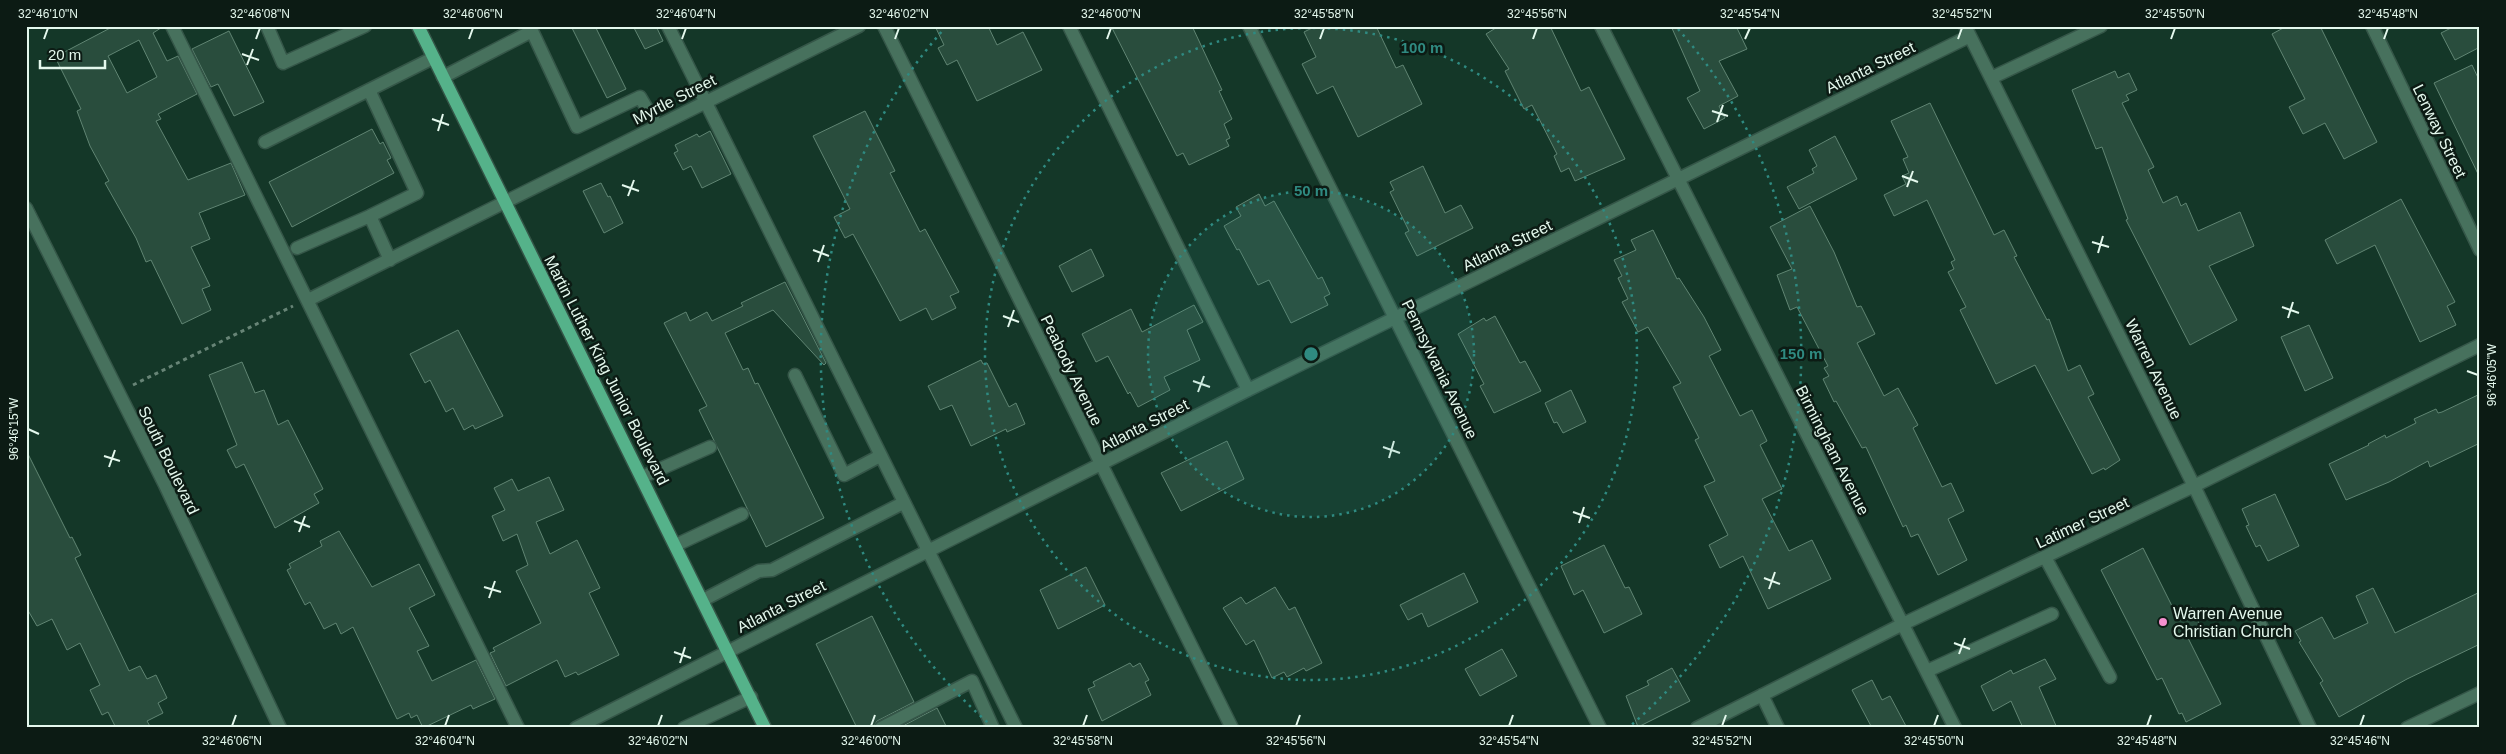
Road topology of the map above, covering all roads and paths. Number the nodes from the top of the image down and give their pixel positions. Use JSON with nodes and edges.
{"nodes":[{"id":1,"x":172,"y":26,"type":"edge"},
{"id":2,"x":267,"y":26,"type":"edge"},
{"id":3,"x":365,"y":26,"type":"edge"},
{"id":4,"x":418,"y":26,"type":"edge"},
{"id":5,"x":668,"y":26,"type":"edge"},
{"id":6,"x":859,"y":26,"type":"edge"},
{"id":7,"x":884,"y":26,"type":"edge"},
{"id":8,"x":1069,"y":26,"type":"edge"},
{"id":9,"x":1250,"y":26,"type":"edge"},
{"id":10,"x":1601,"y":26,"type":"edge"},
{"id":11,"x":2101,"y":26,"type":"edge"},
{"id":12,"x":2372,"y":26,"type":"edge"},
{"id":13,"x":1968,"y":31,"type":"edge"},
{"id":14,"x":433,"y":58,"type":"junction"},
{"id":15,"x":443,"y":77,"type":"junction"},
{"id":16,"x":1991,"y":78,"type":"junction"},
{"id":17,"x":369,"y":90,"type":"junction"},
{"id":18,"x":705,"y":102,"type":"junction"},
{"id":19,"x":657,"y":126,"type":"junction"},
{"id":20,"x":265,"y":142,"type":"dead end"},
{"id":21,"x":1678,"y":180,"type":"junction"},
{"id":22,"x":505,"y":202,"type":"junction"},
{"id":23,"x":26,"y":208,"type":"edge"},
{"id":24,"x":370,"y":216,"type":"junction"},
{"id":25,"x":297,"y":248,"type":"dead end"},
{"id":26,"x":2480,"y":250,"type":"edge"},
{"id":27,"x":390,"y":260,"type":"junction"},
{"id":28,"x":308,"y":300,"type":"junction"},
{"id":29,"x":1396,"y":317,"type":"junction"},
{"id":30,"x":2480,"y":345,"type":"edge"},
{"id":31,"x":795,"y":375,"type":"dead end"},
{"id":32,"x":1248,"y":390,"type":"junction"},
{"id":33,"x":118,"y":392,"type":"junction"},
{"id":34,"x":710,"y":447,"type":"dead end"},
{"id":35,"x":880,"y":456,"type":"junction"},
{"id":36,"x":1101,"y":465,"type":"junction"},
{"id":37,"x":642,"y":477,"type":"junction"},
{"id":38,"x":2194,"y":486,"type":"junction"},
{"id":39,"x":903,"y":503,"type":"junction"},
{"id":40,"x":742,"y":514,"type":"dead end"},
{"id":41,"x":676,"y":545,"type":"junction"},
{"id":42,"x":927,"y":552,"type":"junction"},
{"id":43,"x":2045,"y":557,"type":"junction"},
{"id":44,"x":703,"y":600,"type":"junction"},
{"id":45,"x":2052,"y":614,"type":"dead end"},
{"id":46,"x":1903,"y":624,"type":"junction"},
{"id":47,"x":729,"y":651,"type":"junction"},
{"id":48,"x":1927,"y":671,"type":"junction"},
{"id":49,"x":2110,"y":676,"type":"dead end"},
{"id":50,"x":2480,"y":693,"type":"edge"},
{"id":51,"x":1762,"y":695,"type":"junction"},
{"id":52,"x":751,"y":698,"type":"junction"},
{"id":53,"x":592,"y":724,"type":"edge"},
{"id":54,"x":280,"y":728,"type":"edge"},
{"id":55,"x":518,"y":728,"type":"edge"},
{"id":56,"x":576,"y":728,"type":"edge"},
{"id":57,"x":684,"y":728,"type":"edge"},
{"id":58,"x":765,"y":728,"type":"edge"},
{"id":59,"x":881,"y":728,"type":"edge"},
{"id":60,"x":993,"y":728,"type":"edge"},
{"id":61,"x":1016,"y":728,"type":"edge"},
{"id":62,"x":1232,"y":728,"type":"edge"},
{"id":63,"x":1600,"y":728,"type":"edge"},
{"id":64,"x":1697,"y":728,"type":"edge"},
{"id":65,"x":1778,"y":728,"type":"edge"},
{"id":66,"x":1955,"y":728,"type":"edge"},
{"id":67,"x":2310,"y":728,"type":"edge"},
{"id":68,"x":2407,"y":728,"type":"edge"}],
"edges":[{"from":1,"to":28,"type":"street"},
{"from":2,"to":3,"type":"street"},
{"from":4,"to":14,"type":"main road","name":"Martin Luther King Junior Boulevard"},
{"from":5,"to":18,"type":"street"},
{"from":6,"to":18,"type":"street","name":"Myrtle Street"},
{"from":7,"to":36,"type":"street","name":"Peabody Avenue"},
{"from":8,"to":32,"type":"street"},
{"from":9,"to":29,"type":"street","name":"Pennsylvania Avenue"},
{"from":10,"to":21,"type":"street","name":"Birmingham Avenue"},
{"from":11,"to":16,"type":"street"},
{"from":12,"to":26,"type":"street","name":"Lenway Street"},
{"from":13,"to":16,"type":"street","name":"Warren Avenue"},
{"from":13,"to":21,"type":"street","name":"Atlanta Street"},
{"from":14,"to":15,"type":"main road","name":"Martin Luther King Junior Boulevard"},
{"from":14,"to":17,"type":"street"},
{"from":15,"to":19,"type":"street"},
{"from":15,"to":22,"type":"main road","name":"Martin Luther King Junior Boulevard"},
{"from":16,"to":38,"type":"street","name":"Warren Avenue"},
{"from":17,"to":20,"type":"street"},
{"from":17,"to":24,"type":"street"},
{"from":18,"to":19,"type":"street","name":"Myrtle Street"},
{"from":18,"to":35,"type":"street"},
{"from":19,"to":22,"type":"street","name":"Myrtle Street"},
{"from":21,"to":29,"type":"street","name":"Atlanta Street"},
{"from":21,"to":46,"type":"street","name":"Birmingham Avenue"},
{"from":22,"to":27,"type":"street","name":"Myrtle Street"},
{"from":22,"to":37,"type":"main road","name":"Martin Luther King Junior Boulevard"},
{"from":23,"to":33,"type":"street","name":"South Boulevard"},
{"from":24,"to":25,"type":"street"},
{"from":24,"to":27,"type":"street"},
{"from":27,"to":28,"type":"street","name":"Myrtle Street"},
{"from":28,"to":33,"type":"path"},
{"from":28,"to":55,"type":"street"},
{"from":29,"to":32,"type":"street","name":"Atlanta Street"},
{"from":29,"to":63,"type":"street","name":"Pennsylvania Avenue"},
{"from":30,"to":38,"type":"street","name":"Latimer Street"},
{"from":31,"to":35,"type":"street"},
{"from":32,"to":36,"type":"street","name":"Atlanta Street"},
{"from":33,"to":54,"type":"street","name":"South Boulevard"},
{"from":34,"to":37,"type":"street"},
{"from":35,"to":39,"type":"street"},
{"from":36,"to":42,"type":"street","name":"Atlanta Street"},
{"from":36,"to":62,"type":"street","name":"Peabody Avenue"},
{"from":37,"to":41,"type":"main road","name":"Martin Luther King Junior Boulevard"},
{"from":38,"to":43,"type":"street","name":"Latimer Street"},
{"from":38,"to":67,"type":"street","name":"Warren Avenue"},
{"from":39,"to":42,"type":"street"},
{"from":39,"to":44,"type":"street"},
{"from":40,"to":41,"type":"street"},
{"from":41,"to":44,"type":"main road","name":"Martin Luther King Junior Boulevard"},
{"from":42,"to":47,"type":"street","name":"Atlanta Street"},
{"from":42,"to":61,"type":"street"},
{"from":43,"to":46,"type":"street","name":"Latimer Street"},
{"from":43,"to":49,"type":"street"},
{"from":44,"to":47,"type":"main road","name":"Martin Luther King Junior Boulevard"},
{"from":45,"to":48,"type":"street"},
{"from":46,"to":48,"type":"street","name":"Birmingham Avenue"},
{"from":46,"to":51,"type":"street","name":"Latimer Street"},
{"from":47,"to":52,"type":"main road","name":"Martin Luther King Junior Boulevard"},
{"from":47,"to":53,"type":"street","name":"Atlanta Street"},
{"from":48,"to":66,"type":"street","name":"Birmingham Avenue"},
{"from":50,"to":68,"type":"street"},
{"from":51,"to":64,"type":"street","name":"Latimer Street"},
{"from":51,"to":65,"type":"street"},
{"from":52,"to":57,"type":"street"},
{"from":52,"to":58,"type":"main road","name":"Martin Luther King Junior Boulevard"},
{"from":53,"to":56,"type":"street","name":"Atlanta Street"},
{"from":59,"to":60,"type":"street"}]}
